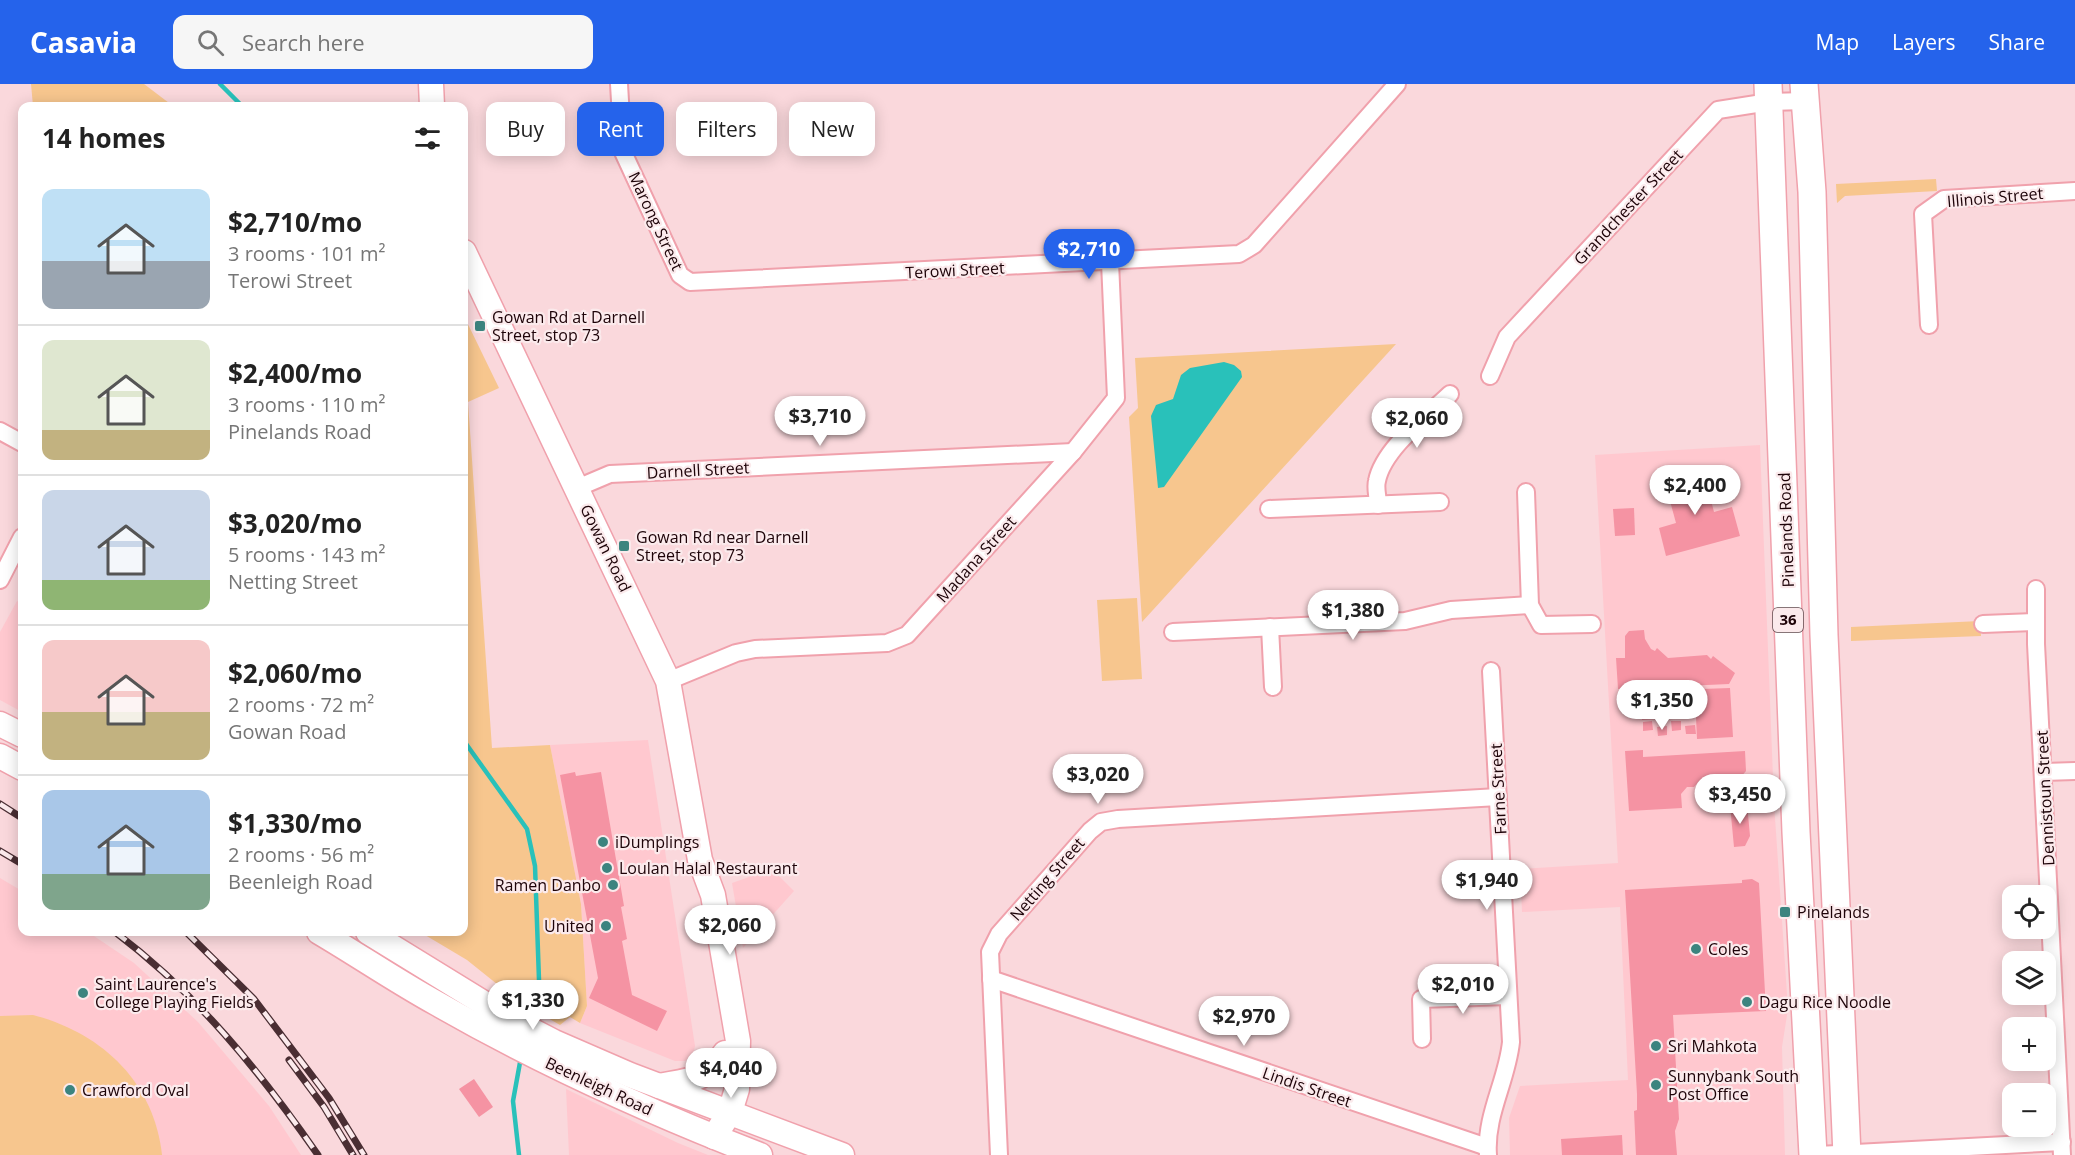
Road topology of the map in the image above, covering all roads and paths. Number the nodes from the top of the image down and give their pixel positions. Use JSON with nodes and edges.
{"nodes":[{"id":1,"x":431,"y":84,"type":"edge"},
{"id":2,"x":619,"y":84,"type":"edge"},
{"id":3,"x":1397,"y":84,"type":"edge"},
{"id":4,"x":1768,"y":93,"type":"edge"},
{"id":5,"x":1804,"y":93,"type":"edge"},
{"id":6,"x":432,"y":102,"type":"edge"},
{"id":7,"x":2075,"y":190,"type":"edge"},
{"id":8,"x":468,"y":260,"type":"edge"},
{"id":9,"x":1110,"y":262,"type":"junction"},
{"id":10,"x":690,"y":282,"type":"joint"},
{"id":11,"x":1929,"y":325,"type":"dead end"},
{"id":12,"x":1490,"y":376,"type":"dead end"},
{"id":13,"x":1450,"y":394,"type":"dead end"},
{"id":14,"x":0,"y":431,"type":"edge"},
{"id":15,"x":18,"y":441,"type":"edge"},
{"id":16,"x":1073,"y":452,"type":"junction"},
{"id":17,"x":577,"y":488,"type":"junction"},
{"id":18,"x":1526,"y":492,"type":"dead end"},
{"id":19,"x":1440,"y":502,"type":"dead end"},
{"id":20,"x":1378,"y":505,"type":"junction"},
{"id":21,"x":1269,"y":509,"type":"dead end"},
{"id":22,"x":18,"y":545,"type":"edge"},
{"id":23,"x":0,"y":580,"type":"edge"},
{"id":24,"x":2036,"y":590,"type":"dead end"},
{"id":25,"x":1530,"y":605,"type":"junction"},
{"id":26,"x":2036,"y":622,"type":"junction"},
{"id":27,"x":1592,"y":624,"type":"dead end"},
{"id":28,"x":1983,"y":624,"type":"dead end"},
{"id":29,"x":1270,"y":627,"type":"junction"},
{"id":30,"x":1173,"y":632,"type":"dead end"},
{"id":31,"x":1491,"y":671,"type":"dead end"},
{"id":32,"x":668,"y":681,"type":"junction"},
{"id":33,"x":1273,"y":687,"type":"dead end"},
{"id":34,"x":0,"y":724,"type":"edge"},
{"id":35,"x":18,"y":733,"type":"edge"},
{"id":36,"x":0,"y":756,"type":"edge"},
{"id":37,"x":18,"y":766,"type":"edge"},
{"id":38,"x":2075,"y":771,"type":"edge"},
{"id":39,"x":2044,"y":772,"type":"junction"},
{"id":40,"x":1498,"y":797,"type":"junction"},
{"id":41,"x":327,"y":936,"type":"edge"},
{"id":42,"x":374,"y":936,"type":"edge"},
{"id":43,"x":991,"y":980,"type":"junction"},
{"id":44,"x":1508,"y":996,"type":"junction"},
{"id":45,"x":504,"y":1028,"type":"junction"},
{"id":46,"x":1422,"y":1039,"type":"dead end"},
{"id":47,"x":731,"y":1047,"type":"junction"},
{"id":48,"x":550,"y":1052,"type":"junction"},
{"id":49,"x":659,"y":1086,"type":"junction"},
{"id":50,"x":722,"y":1110,"type":"junction"},
{"id":51,"x":770,"y":1129,"type":"junction"},
{"id":52,"x":714,"y":1137,"type":"junction"},
{"id":53,"x":2062,"y":1148,"type":"edge"},
{"id":54,"x":1487,"y":1151,"type":"edge"},
{"id":55,"x":1847,"y":1154,"type":"edge"},
{"id":56,"x":760,"y":1155,"type":"edge"},
{"id":57,"x":842,"y":1155,"type":"edge"},
{"id":58,"x":999,"y":1155,"type":"edge"},
{"id":59,"x":1813,"y":1155,"type":"edge"},
{"id":60,"x":1818,"y":1155,"type":"edge"}],
"edges":[{"from":1,"to":6,"type":"main road"},
{"from":2,"to":10,"type":"street","name":"Marong Street"},
{"from":3,"to":9,"type":"street","name":"Terowi Street"},
{"from":4,"to":5,"type":"street","name":"Grandchester Street"},
{"from":4,"to":12,"type":"street","name":"Grandchester Street"},
{"from":4,"to":59,"type":"main road","name":"Pinelands Road","number":"36"},
{"from":5,"to":55,"type":"main road","number":"36"},
{"from":7,"to":11,"type":"street","name":"Illinois Street"},
{"from":8,"to":17,"type":"main road","name":"Gowan Road"},
{"from":9,"to":10,"type":"street","name":"Terowi Street"},
{"from":9,"to":16,"type":"street","name":"Madana Street"},
{"from":13,"to":20,"type":"street"},
{"from":14,"to":15,"type":"street"},
{"from":16,"to":17,"type":"street","name":"Darnell Street"},
{"from":16,"to":32,"type":"street","name":"Madana Street"},
{"from":17,"to":32,"type":"main road","name":"Gowan Road"},
{"from":18,"to":25,"type":"street"},
{"from":19,"to":20,"type":"street"},
{"from":20,"to":21,"type":"street"},
{"from":22,"to":23,"type":"street"},
{"from":24,"to":26,"type":"street","name":"Dennistoun Street"},
{"from":25,"to":27,"type":"street"},
{"from":25,"to":29,"type":"street"},
{"from":26,"to":28,"type":"street"},
{"from":26,"to":39,"type":"street","name":"Dennistoun Street"},
{"from":29,"to":30,"type":"street"},
{"from":29,"to":33,"type":"street"},
{"from":31,"to":40,"type":"street","name":"Farne Street"},
{"from":32,"to":47,"type":"main road","name":"Gowan Road"},
{"from":34,"to":35,"type":"main road"},
{"from":36,"to":37,"type":"main road"},
{"from":38,"to":39,"type":"street"},
{"from":39,"to":53,"type":"street","name":"Dennistoun Street"},
{"from":40,"to":43,"type":"street","name":"Netting Street"},
{"from":40,"to":44,"type":"street","name":"Farne Street"},
{"from":41,"to":45,"type":"main road","name":"Beenleigh Road"},
{"from":42,"to":45,"type":"main road","name":"Beenleigh Road"},
{"from":43,"to":54,"type":"street","name":"Lindis Street"},
{"from":43,"to":58,"type":"street","name":"Netting Street"},
{"from":44,"to":46,"type":"street"},
{"from":44,"to":54,"type":"street","name":"Farne Street"},
{"from":45,"to":48,"type":"main road","name":"Beenleigh Road"},
{"from":47,"to":49,"type":"main road"},
{"from":47,"to":50,"type":"main road","name":"Gowan Road"},
{"from":47,"to":51,"type":"main road"},
{"from":48,"to":49,"type":"main road","name":"Beenleigh Road"},
{"from":48,"to":52,"type":"main road","name":"Beenleigh Road"},
{"from":49,"to":50,"type":"main road","name":"Beenleigh Road"},
{"from":50,"to":51,"type":"main road","name":"Beenleigh Road"},
{"from":50,"to":52,"type":"main road","name":"Gowan Road"},
{"from":51,"to":57,"type":"main road","name":"Beenleigh Road"},
{"from":52,"to":56,"type":"main road","name":"Beenleigh Road"},
{"from":53,"to":55,"type":"street"},
{"from":55,"to":60,"type":"street"}]}
